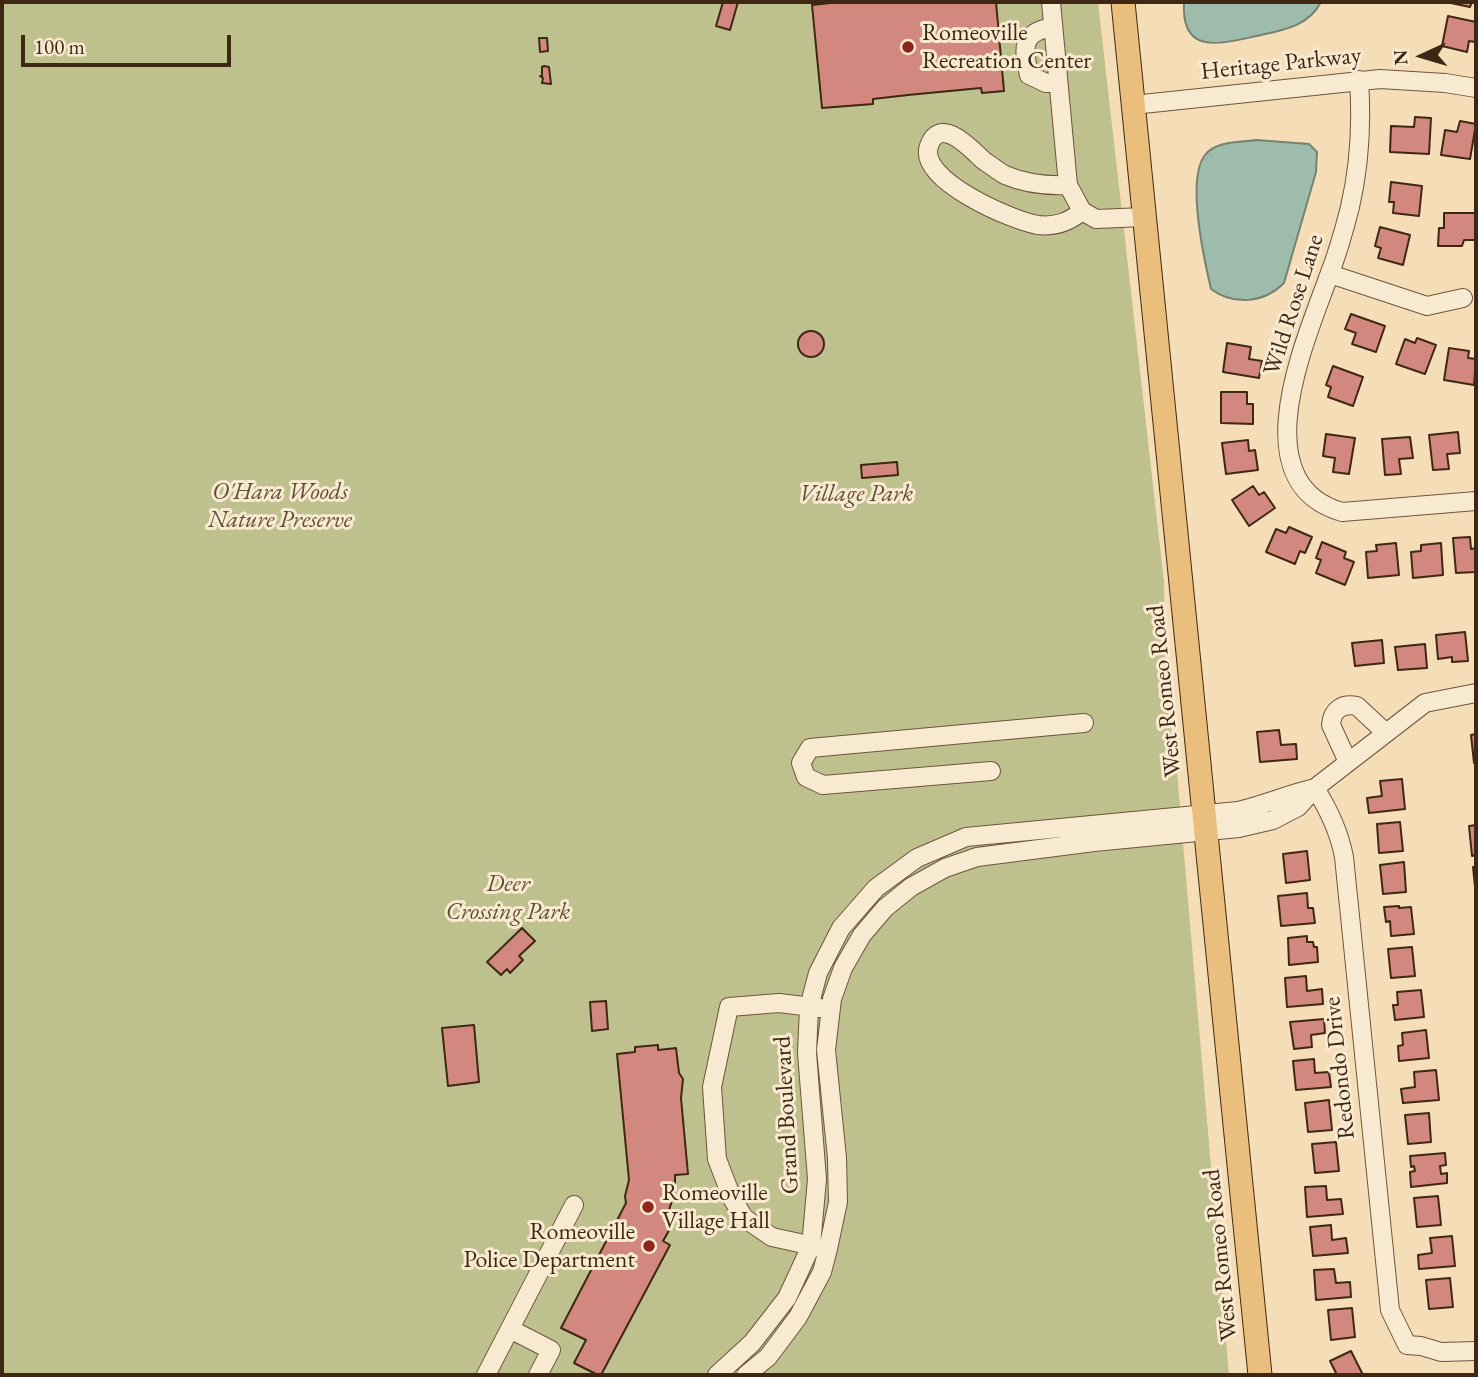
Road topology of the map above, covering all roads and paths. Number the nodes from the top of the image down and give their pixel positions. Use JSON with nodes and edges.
{"nodes":[{"id":1,"x":1051,"y":2,"type":"edge"},
{"id":2,"x":1123,"y":2,"type":"edge"},
{"id":3,"x":1052,"y":27,"type":"junction"},
{"id":4,"x":1359,"y":80,"type":"junction"},
{"id":5,"x":1058,"y":83,"type":"junction"},
{"id":6,"x":1476,"y":88,"type":"edge"},
{"id":7,"x":1133,"y":105,"type":"junction"},
{"id":8,"x":1068,"y":185,"type":"junction"},
{"id":9,"x":1082,"y":211,"type":"junction"},
{"id":10,"x":1144,"y":217,"type":"junction"},
{"id":11,"x":1330,"y":274,"type":"junction"},
{"id":12,"x":1463,"y":298,"type":"dead end"},
{"id":13,"x":1476,"y":501,"type":"edge"},
{"id":14,"x":1476,"y":693,"type":"edge"},
{"id":15,"x":1084,"y":723,"type":"dead end"},
{"id":16,"x":1386,"y":733,"type":"junction"},
{"id":17,"x":1348,"y":762,"type":"junction"},
{"id":18,"x":991,"y":771,"type":"dead end"},
{"id":19,"x":1315,"y":788,"type":"junction"},
{"id":20,"x":1205,"y":823,"type":"junction"},
{"id":21,"x":809,"y":1007,"type":"junction"},
{"id":22,"x":830,"y":1010,"type":"junction"},
{"id":23,"x":574,"y":1205,"type":"dead end"},
{"id":24,"x":820,"y":1248,"type":"junction"},
{"id":25,"x":510,"y":1329,"type":"junction"},
{"id":26,"x":1476,"y":1351,"type":"edge"},
{"id":27,"x":486,"y":1375,"type":"edge"},
{"id":28,"x":538,"y":1375,"type":"edge"},
{"id":29,"x":717,"y":1375,"type":"edge"},
{"id":30,"x":746,"y":1375,"type":"edge"},
{"id":31,"x":1260,"y":1375,"type":"edge"}],
"edges":[{"from":1,"to":3,"type":"street"},
{"from":2,"to":7,"type":"main road","name":"West Romeo Road"},
{"from":3,"to":5,"type":"street"},
{"from":3,"to":5,"type":"street"},
{"from":4,"to":6,"type":"street","name":"Heritage Parkway"},
{"from":4,"to":7,"type":"street","name":"Heritage Parkway"},
{"from":4,"to":11,"type":"street","name":"Wild Rose Lane"},
{"from":5,"to":8,"type":"street"},
{"from":7,"to":10,"type":"main road","name":"West Romeo Road"},
{"from":8,"to":9,"type":"street"},
{"from":8,"to":9,"type":"street"},
{"from":9,"to":10,"type":"street"},
{"from":10,"to":20,"type":"main road","name":"West Romeo Road"},
{"from":11,"to":12,"type":"street"},
{"from":11,"to":13,"type":"street","name":"Wild Rose Lane"},
{"from":14,"to":16,"type":"street"},
{"from":15,"to":18,"type":"street"},
{"from":16,"to":17,"type":"street"},
{"from":16,"to":17,"type":"street"},
{"from":17,"to":19,"type":"street"},
{"from":19,"to":20,"type":"street"},
{"from":19,"to":26,"type":"street","name":"Redondo Drive"},
{"from":20,"to":21,"type":"street","name":"Grand Boulevard"},
{"from":20,"to":22,"type":"street","name":"Grand Boulevard"},
{"from":20,"to":31,"type":"main road","name":"West Romeo Road"},
{"from":21,"to":22,"type":"street"},
{"from":21,"to":24,"type":"street","name":"Grand Boulevard"},
{"from":21,"to":24,"type":"street"},
{"from":22,"to":24,"type":"street","name":"Grand Boulevard"},
{"from":23,"to":25,"type":"street"},
{"from":24,"to":29,"type":"street","name":"Grand Boulevard"},
{"from":24,"to":30,"type":"street","name":"Grand Boulevard"},
{"from":25,"to":27,"type":"street"},
{"from":25,"to":28,"type":"street"}]}
